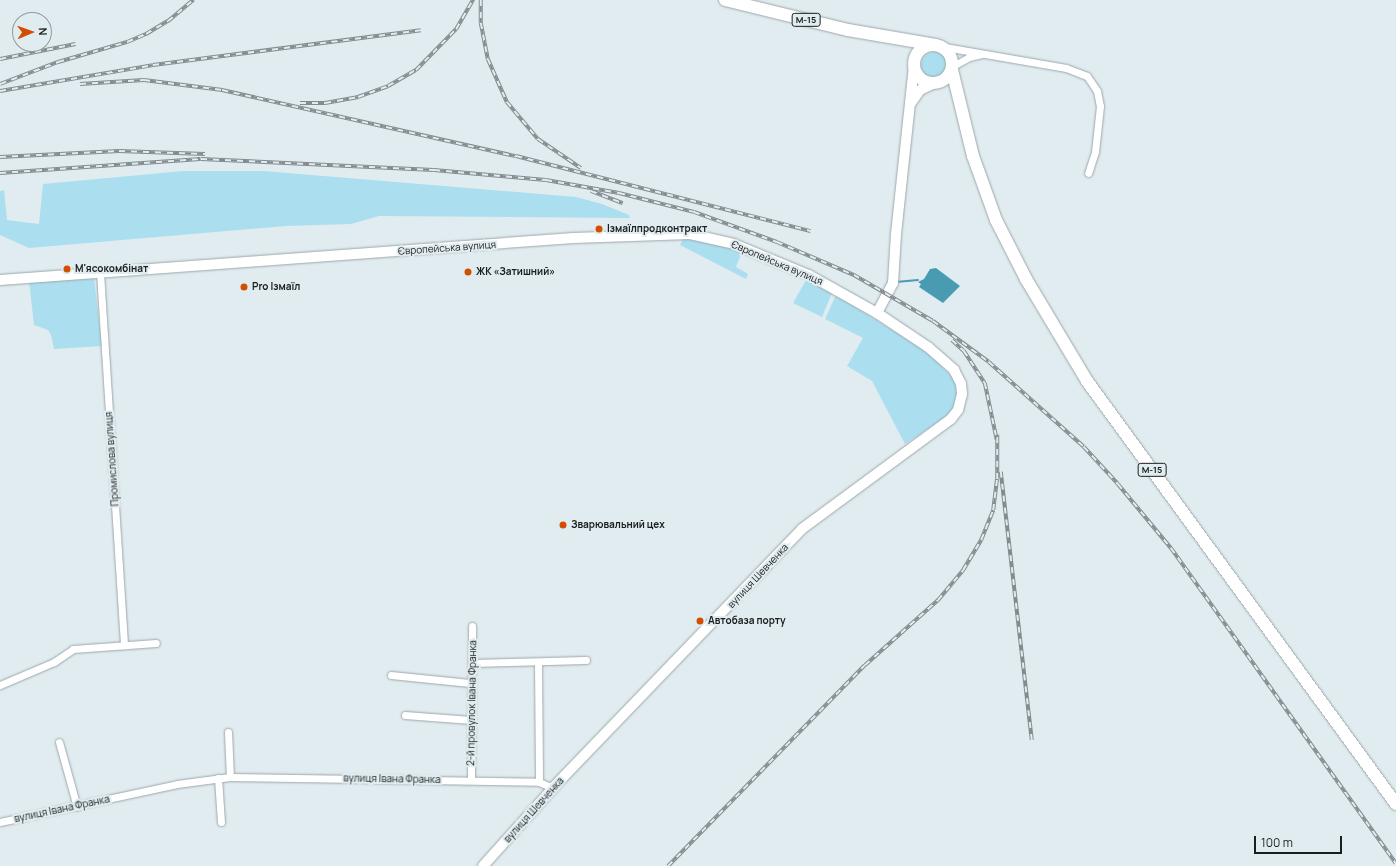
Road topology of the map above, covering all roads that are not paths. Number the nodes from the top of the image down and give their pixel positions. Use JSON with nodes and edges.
{"nodes":[{"id":1,"x":725,"y":0,"type":"edge"},
{"id":2,"x":887,"y":37,"type":"junction"},
{"id":3,"x":938,"y":45,"type":"junction"},
{"id":4,"x":988,"y":54,"type":"junction"},
{"id":5,"x":914,"y":64,"type":"junction"},
{"id":6,"x":952,"y":68,"type":"junction"},
{"id":7,"x":934,"y":84,"type":"junction"},
{"id":8,"x":960,"y":108,"type":"junction"},
{"id":9,"x":909,"y":109,"type":"junction"},
{"id":10,"x":1088,"y":173,"type":"dead end"},
{"id":11,"x":100,"y":273,"type":"junction"},
{"id":12,"x":0,"y":280,"type":"edge"},
{"id":13,"x":877,"y":313,"type":"junction"},
{"id":14,"x":472,"y":626,"type":"dead end"},
{"id":15,"x":156,"y":643,"type":"dead end"},
{"id":16,"x":124,"y":645,"type":"junction"},
{"id":17,"x":586,"y":660,"type":"dead end"},
{"id":18,"x":472,"y":663,"type":"junction"},
{"id":19,"x":538,"y":663,"type":"junction"},
{"id":20,"x":391,"y":675,"type":"dead end"},
{"id":21,"x":470,"y":683,"type":"junction"},
{"id":22,"x":0,"y":685,"type":"edge"},
{"id":23,"x":405,"y":715,"type":"dead end"},
{"id":24,"x":471,"y":720,"type":"junction"},
{"id":25,"x":228,"y":732,"type":"dead end"},
{"id":26,"x":59,"y":742,"type":"dead end"},
{"id":27,"x":230,"y":777,"type":"junction"},
{"id":28,"x":218,"y":778,"type":"junction"},
{"id":29,"x":471,"y":780,"type":"junction"},
{"id":30,"x":538,"y":782,"type":"junction"},
{"id":31,"x":553,"y":788,"type":"junction"},
{"id":32,"x":1396,"y":804,"type":"edge"},
{"id":33,"x":77,"y":807,"type":"junction"},
{"id":34,"x":0,"y":822,"type":"edge"},
{"id":35,"x":221,"y":822,"type":"dead end"},
{"id":36,"x":482,"y":866,"type":"edge"}],
"edges":[{"from":1,"to":2,"type":"highway","number":"М-15"},
{"from":2,"to":3,"type":"highway","number":"М-15"},
{"from":2,"to":5,"type":"highway","number":"М-15"},
{"from":3,"to":4,"type":"street"},
{"from":3,"to":5,"type":"highway"},
{"from":3,"to":6,"type":"highway","number":"М-15"},
{"from":4,"to":6,"type":"street"},
{"from":4,"to":10,"type":"street"},
{"from":5,"to":7,"type":"highway","number":"М-15"},
{"from":5,"to":9,"type":"main road"},
{"from":6,"to":7,"type":"highway"},
{"from":6,"to":8,"type":"highway","number":"М-15"},
{"from":7,"to":8,"type":"highway","number":"М-15"},
{"from":7,"to":9,"type":"main road"},
{"from":8,"to":32,"type":"highway","number":"М-15"},
{"from":9,"to":13,"type":"main road"},
{"from":11,"to":12,"type":"main road","name":"Європейська вулиця"},
{"from":11,"to":13,"type":"main road","name":"Європейська вулиця"},
{"from":11,"to":16,"type":"street","name":"Промислова вулиця"},
{"from":13,"to":31,"type":"main road","name":"вулиця Шевченка"},
{"from":14,"to":18,"type":"street","name":"2-й провулок Івана Франка"},
{"from":15,"to":16,"type":"street"},
{"from":16,"to":22,"type":"street"},
{"from":17,"to":19,"type":"street"},
{"from":18,"to":19,"type":"street"},
{"from":18,"to":21,"type":"street","name":"2-й провулок Івана Франка"},
{"from":19,"to":30,"type":"street"},
{"from":20,"to":21,"type":"street"},
{"from":21,"to":24,"type":"street","name":"2-й провулок Івана Франка"},
{"from":23,"to":24,"type":"street"},
{"from":24,"to":29,"type":"street","name":"2-й провулок Івана Франка"},
{"from":25,"to":27,"type":"street"},
{"from":26,"to":33,"type":"street"},
{"from":27,"to":28,"type":"street","name":"вулиця Івана Франка"},
{"from":27,"to":29,"type":"street","name":"вулиця Івана Франка"},
{"from":28,"to":33,"type":"street","name":"вулиця Івана Франка"},
{"from":28,"to":35,"type":"street"},
{"from":29,"to":30,"type":"street","name":"вулиця Івана Франка"},
{"from":30,"to":31,"type":"street","name":"вулиця Івана Франка"},
{"from":31,"to":36,"type":"main road","name":"вулиця Шевченка"},
{"from":33,"to":34,"type":"street","name":"вулиця Івана Франка"}]}
